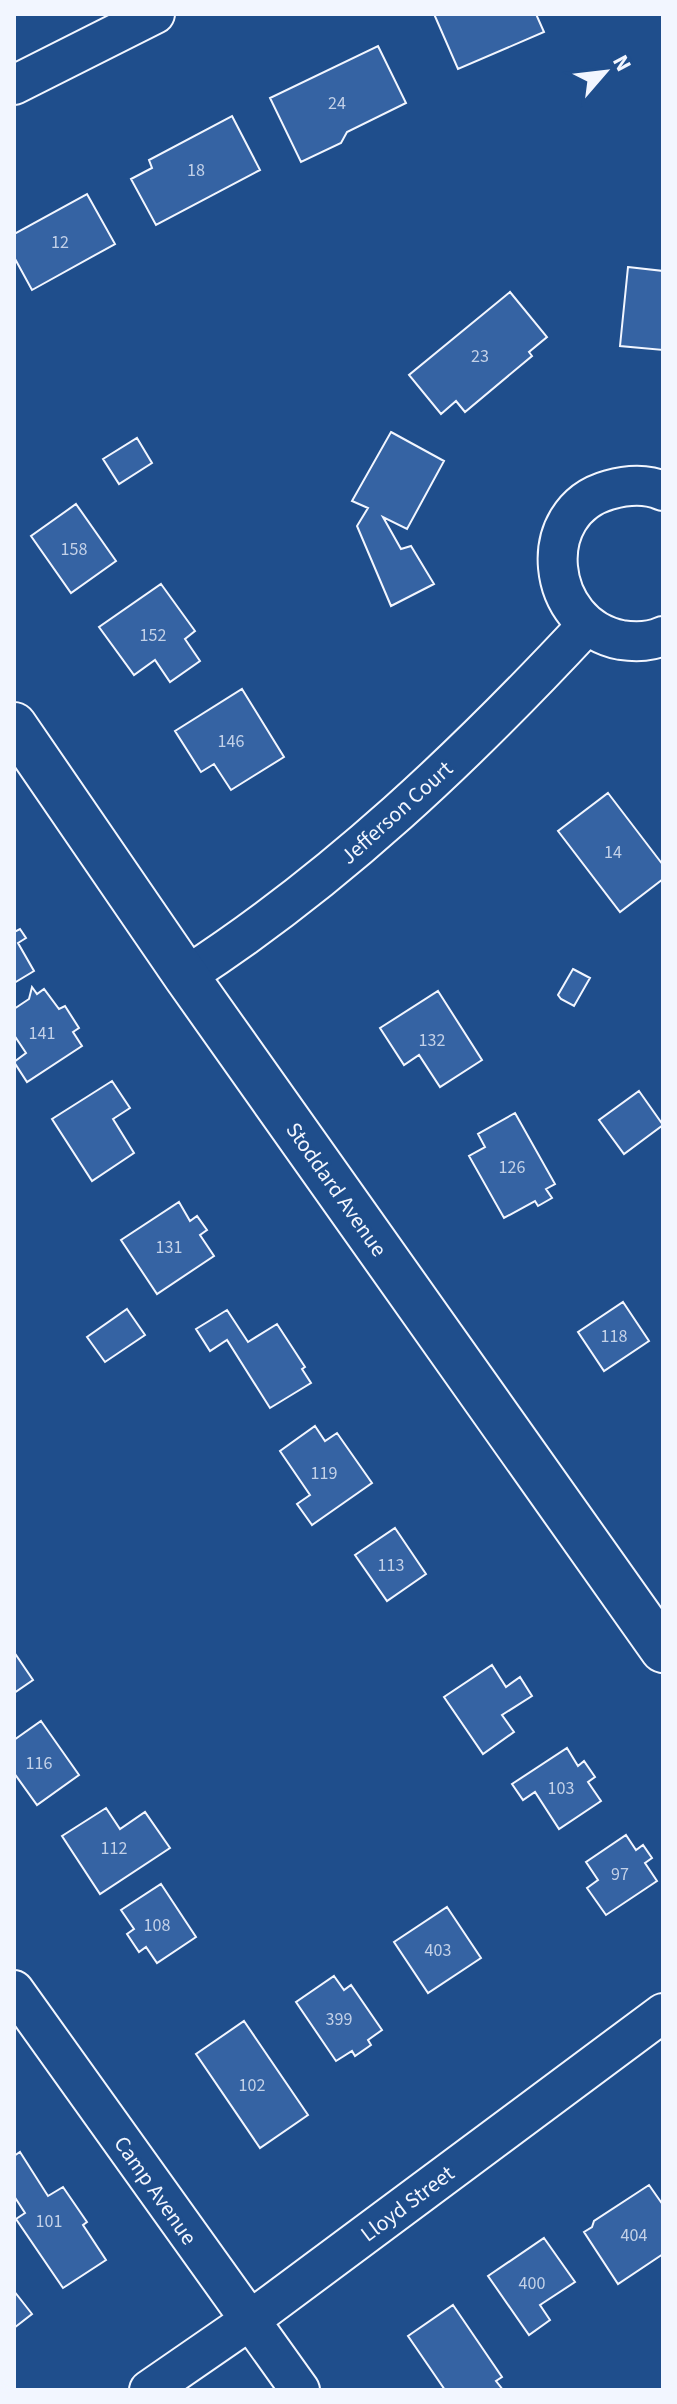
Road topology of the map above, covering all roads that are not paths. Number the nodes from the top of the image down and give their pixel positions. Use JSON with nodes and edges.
{"nodes":[{"id":1,"x":155,"y":14,"type":"edge"},
{"id":2,"x":14,"y":85,"type":"edge"},
{"id":3,"x":663,"y":491,"type":"edge"},
{"id":4,"x":587,"y":625,"type":"junction"},
{"id":5,"x":663,"y":636,"type":"edge"},
{"id":6,"x":14,"y":725,"type":"edge"},
{"id":7,"x":186,"y":976,"type":"junction"},
{"id":8,"x":663,"y":1650,"type":"edge"},
{"id":9,"x":14,"y":1990,"type":"edge"},
{"id":10,"x":663,"y":2013,"type":"edge"},
{"id":11,"x":249,"y":2321,"type":"junction"},
{"id":12,"x":149,"y":2390,"type":"edge"},
{"id":13,"x":300,"y":2390,"type":"edge"}],
"edges":[{"from":1,"to":2,"type":"street"},
{"from":3,"to":4,"type":"street"},
{"from":4,"to":5,"type":"street"},
{"from":4,"to":7,"type":"street","name":"Jefferson Court"},
{"from":6,"to":7,"type":"street","name":"Stoddard Avenue"},
{"from":7,"to":8,"type":"street","name":"Stoddard Avenue"},
{"from":9,"to":11,"type":"street","name":"Camp Avenue"},
{"from":10,"to":11,"type":"street","name":"Lloyd Street"},
{"from":11,"to":12,"type":"street","name":"Lloyd Street"},
{"from":11,"to":13,"type":"street","name":"Camp Avenue"}]}
